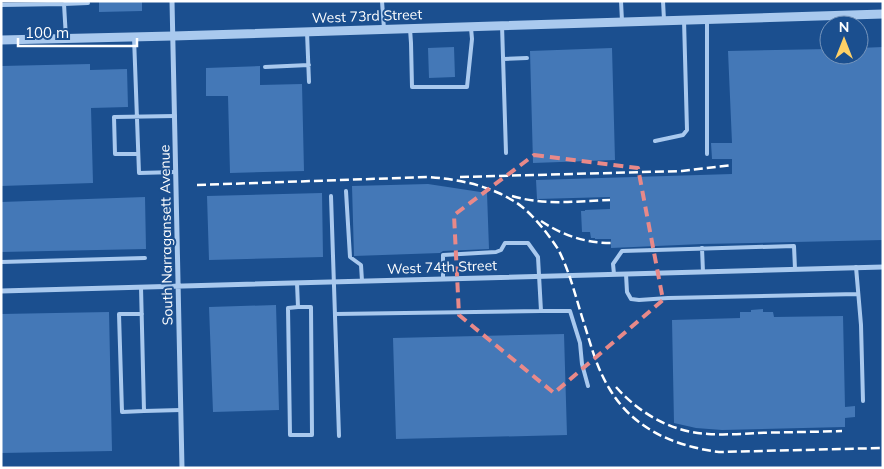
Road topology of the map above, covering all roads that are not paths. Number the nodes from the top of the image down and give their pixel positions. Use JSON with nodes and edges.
{"nodes":[{"id":1,"x":172,"y":1,"type":"edge"},
{"id":2,"x":382,"y":1,"type":"edge"},
{"id":3,"x":621,"y":1,"type":"edge"},
{"id":4,"x":663,"y":1,"type":"edge"},
{"id":5,"x":88,"y":3,"type":"dead end"},
{"id":6,"x":64,"y":4,"type":"junction"},
{"id":7,"x":1,"y":5,"type":"edge"},
{"id":8,"x":883,"y":14,"type":"edge"},
{"id":9,"x":707,"y":19,"type":"junction"},
{"id":10,"x":664,"y":20,"type":"junction"},
{"id":11,"x":684,"y":20,"type":"junction"},
{"id":12,"x":622,"y":21,"type":"junction"},
{"id":13,"x":502,"y":25,"type":"junction"},
{"id":14,"x":471,"y":26,"type":"junction"},
{"id":15,"x":410,"y":28,"type":"junction"},
{"id":16,"x":384,"y":29,"type":"junction"},
{"id":17,"x":307,"y":32,"type":"junction"},
{"id":18,"x":173,"y":36,"type":"junction"},
{"id":19,"x":134,"y":37,"type":"junction"},
{"id":20,"x":66,"y":38,"type":"junction"},
{"id":21,"x":1,"y":40,"type":"edge"},
{"id":22,"x":528,"y":58,"type":"dead end"},
{"id":23,"x":503,"y":59,"type":"junction"},
{"id":24,"x":309,"y":65,"type":"junction"},
{"id":25,"x":265,"y":67,"type":"dead end"},
{"id":26,"x":310,"y":82,"type":"dead end"},
{"id":27,"x":175,"y":116,"type":"junction"},
{"id":28,"x":137,"y":117,"type":"junction"},
{"id":29,"x":654,"y":141,"type":"dead end"},
{"id":30,"x":506,"y":153,"type":"dead end"},
{"id":31,"x":138,"y":154,"type":"junction"},
{"id":32,"x":707,"y":154,"type":"dead end"},
{"id":33,"x":176,"y":172,"type":"junction"},
{"id":34,"x":346,"y":190,"type":"dead end"},
{"id":35,"x":331,"y":196,"type":"dead end"},
{"id":36,"x":702,"y":248,"type":"junction"},
{"id":37,"x":145,"y":258,"type":"dead end"},
{"id":38,"x":1,"y":262,"type":"edge"},
{"id":39,"x":856,"y":267,"type":"junction"},
{"id":40,"x":883,"y":267,"type":"edge"},
{"id":41,"x":795,"y":269,"type":"junction"},
{"id":42,"x":703,"y":272,"type":"junction"},
{"id":43,"x":614,"y":274,"type":"junction"},
{"id":44,"x":626,"y":274,"type":"junction"},
{"id":45,"x":539,"y":276,"type":"junction"},
{"id":46,"x":443,"y":278,"type":"junction"},
{"id":47,"x":362,"y":281,"type":"junction"},
{"id":48,"x":334,"y":282,"type":"junction"},
{"id":49,"x":296,"y":283,"type":"junction"},
{"id":50,"x":178,"y":286,"type":"junction"},
{"id":51,"x":141,"y":287,"type":"junction"},
{"id":52,"x":1,"y":291,"type":"edge"},
{"id":53,"x":858,"y":294,"type":"junction"},
{"id":54,"x":298,"y":307,"type":"junction"},
{"id":55,"x":541,"y":311,"type":"junction"},
{"id":56,"x":142,"y":314,"type":"junction"},
{"id":57,"x":335,"y":314,"type":"junction"},
{"id":58,"x":588,"y":386,"type":"dead end"},
{"id":59,"x":863,"y":401,"type":"dead end"},
{"id":60,"x":181,"y":410,"type":"junction"},
{"id":61,"x":144,"y":411,"type":"junction"},
{"id":62,"x":339,"y":436,"type":"dead end"},
{"id":63,"x":182,"y":468,"type":"edge"}],
"edges":[{"from":1,"to":18,"type":"street","name":"South Narragansett Avenue"},
{"from":2,"to":16,"type":"lane"},
{"from":3,"to":12,"type":"lane"},
{"from":4,"to":10,"type":"lane"},
{"from":5,"to":6,"type":"lane"},
{"from":6,"to":7,"type":"lane"},
{"from":6,"to":20,"type":"lane"},
{"from":8,"to":9,"type":"street","name":"West 73rd Street"},
{"from":9,"to":11,"type":"street","name":"West 73rd Street"},
{"from":9,"to":32,"type":"lane"},
{"from":10,"to":11,"type":"street","name":"West 73rd Street"},
{"from":10,"to":12,"type":"street","name":"West 73rd Street"},
{"from":11,"to":29,"type":"lane"},
{"from":12,"to":13,"type":"street","name":"West 73rd Street"},
{"from":13,"to":14,"type":"street","name":"West 73rd Street"},
{"from":13,"to":23,"type":"lane"},
{"from":14,"to":15,"type":"street","name":"West 73rd Street"},
{"from":14,"to":15,"type":"lane"},
{"from":15,"to":16,"type":"street","name":"West 73rd Street"},
{"from":16,"to":17,"type":"street","name":"West 73rd Street"},
{"from":17,"to":18,"type":"street","name":"West 73rd Street"},
{"from":17,"to":24,"type":"lane"},
{"from":18,"to":19,"type":"street","name":"West 73rd Street"},
{"from":18,"to":27,"type":"street","name":"South Narragansett Avenue"},
{"from":19,"to":20,"type":"street","name":"West 73rd Street"},
{"from":19,"to":28,"type":"lane"},
{"from":20,"to":21,"type":"street","name":"West 73rd Street"},
{"from":22,"to":23,"type":"lane"},
{"from":23,"to":30,"type":"lane"},
{"from":24,"to":25,"type":"lane"},
{"from":24,"to":26,"type":"lane"},
{"from":27,"to":28,"type":"lane"},
{"from":27,"to":33,"type":"street","name":"South Narragansett Avenue"},
{"from":28,"to":31,"type":"lane"},
{"from":28,"to":31,"type":"lane"},
{"from":31,"to":33,"type":"lane"},
{"from":33,"to":50,"type":"street","name":"South Narragansett Avenue"},
{"from":34,"to":47,"type":"lane"},
{"from":35,"to":48,"type":"lane"},
{"from":36,"to":41,"type":"lane"},
{"from":36,"to":42,"type":"lane"},
{"from":36,"to":43,"type":"lane"},
{"from":37,"to":38,"type":"lane"},
{"from":39,"to":40,"type":"street","name":"West 74th Street"},
{"from":39,"to":41,"type":"street","name":"West 74th Street"},
{"from":39,"to":53,"type":"lane"},
{"from":41,"to":42,"type":"street","name":"West 74th Street"},
{"from":42,"to":44,"type":"street","name":"West 74th Street"},
{"from":43,"to":44,"type":"street","name":"West 74th Street"},
{"from":43,"to":45,"type":"street","name":"West 74th Street"},
{"from":44,"to":53,"type":"lane"},
{"from":45,"to":46,"type":"street","name":"West 74th Street"},
{"from":45,"to":46,"type":"lane"},
{"from":45,"to":55,"type":"lane"},
{"from":46,"to":47,"type":"street","name":"West 74th Street"},
{"from":47,"to":48,"type":"street","name":"West 74th Street"},
{"from":48,"to":49,"type":"street","name":"West 74th Street"},
{"from":48,"to":57,"type":"lane"},
{"from":49,"to":50,"type":"street","name":"West 74th Street"},
{"from":49,"to":54,"type":"lane"},
{"from":50,"to":51,"type":"street","name":"West 74th Street"},
{"from":50,"to":60,"type":"street","name":"South Narragansett Avenue"},
{"from":51,"to":52,"type":"street","name":"West 74th Street"},
{"from":51,"to":56,"type":"lane"},
{"from":53,"to":59,"type":"lane"},
{"from":54,"to":54,"type":"lane"},
{"from":55,"to":57,"type":"lane"},
{"from":55,"to":58,"type":"lane"},
{"from":56,"to":61,"type":"lane"},
{"from":56,"to":61,"type":"lane"},
{"from":57,"to":62,"type":"lane"},
{"from":60,"to":61,"type":"lane"},
{"from":60,"to":63,"type":"street","name":"South Narragansett Avenue"}]}
